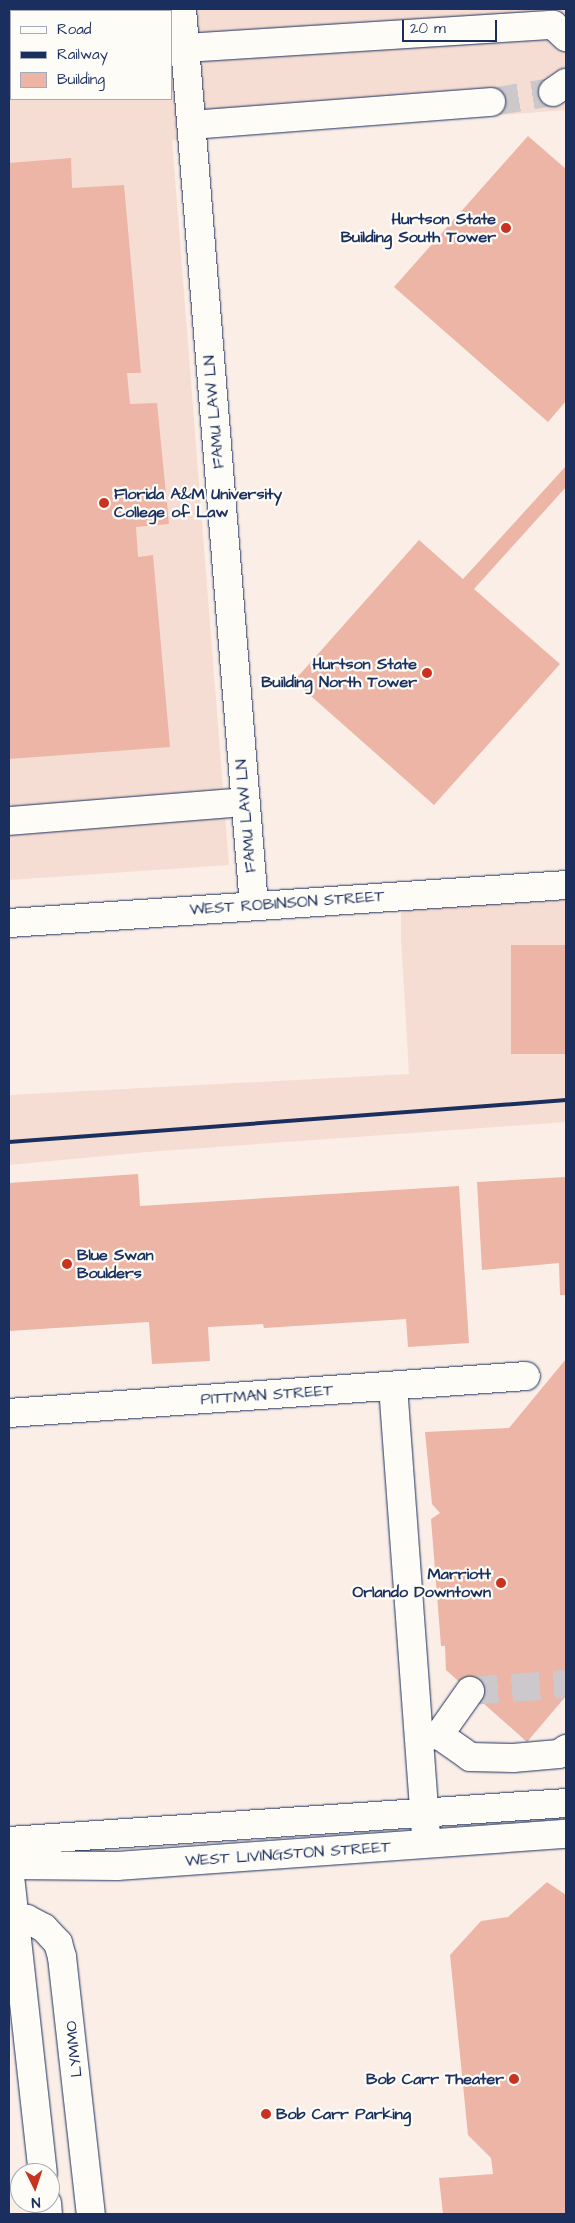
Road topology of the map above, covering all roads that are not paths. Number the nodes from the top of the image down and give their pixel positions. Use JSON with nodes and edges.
{"nodes":[{"id":1,"x":182,"y":9,"type":"edge"},
{"id":2,"x":566,"y":37,"type":"edge"},
{"id":3,"x":185,"y":48,"type":"junction"},
{"id":4,"x":491,"y":102,"type":"tunnel mouth"},
{"id":5,"x":192,"y":125,"type":"junction"},
{"id":6,"x":245,"y":802,"type":"junction"},
{"id":7,"x":9,"y":821,"type":"edge"},
{"id":8,"x":566,"y":885,"type":"edge"},
{"id":9,"x":254,"y":905,"type":"junction"},
{"id":10,"x":9,"y":923,"type":"edge"},
{"id":11,"x":526,"y":1376,"type":"dead end"},
{"id":12,"x":393,"y":1386,"type":"junction"},
{"id":13,"x":9,"y":1413,"type":"edge"},
{"id":14,"x":470,"y":1691,"type":"tunnel mouth"},
{"id":15,"x":429,"y":1736,"type":"junction"},
{"id":16,"x":566,"y":1749,"type":"edge"},
{"id":17,"x":566,"y":1803,"type":"edge"},
{"id":18,"x":425,"y":1813,"type":"junction"},
{"id":19,"x":566,"y":1834,"type":"edge"},
{"id":20,"x":9,"y":1841,"type":"edge"},
{"id":21,"x":427,"y":1843,"type":"junction"},
{"id":22,"x":9,"y":1866,"type":"edge"},
{"id":23,"x":12,"y":1917,"type":"edge"},
{"id":24,"x":42,"y":2163,"type":"edge"},
{"id":25,"x":91,"y":2214,"type":"edge"}],
"edges":[{"from":1,"to":3,"type":"street","name":"FAMU LAW LN"},
{"from":2,"to":3,"type":"street"},
{"from":3,"to":5,"type":"street","name":"FAMU LAW LN"},
{"from":4,"to":5,"type":"street"},
{"from":5,"to":6,"type":"street","name":"FAMU LAW LN"},
{"from":6,"to":7,"type":"street"},
{"from":6,"to":9,"type":"street","name":"FAMU LAW LN"},
{"from":8,"to":9,"type":"street","name":"WEST ROBINSON STREET"},
{"from":9,"to":10,"type":"street","name":"WEST ROBINSON STREET"},
{"from":11,"to":12,"type":"street","name":"PITTMAN STREET"},
{"from":12,"to":13,"type":"street","name":"PITTMAN STREET"},
{"from":12,"to":15,"type":"street"},
{"from":14,"to":15,"type":"street"},
{"from":15,"to":16,"type":"street"},
{"from":15,"to":18,"type":"street"},
{"from":17,"to":18,"type":"street"},
{"from":18,"to":20,"type":"street"},
{"from":18,"to":21,"type":"street"},
{"from":19,"to":21,"type":"street","name":"WEST LIVINGSTON STREET"},
{"from":21,"to":22,"type":"street","name":"WEST LIVINGSTON STREET"},
{"from":22,"to":23,"type":"street"},
{"from":23,"to":24,"type":"street"},
{"from":23,"to":25,"type":"street","name":"LYMMO"}]}
